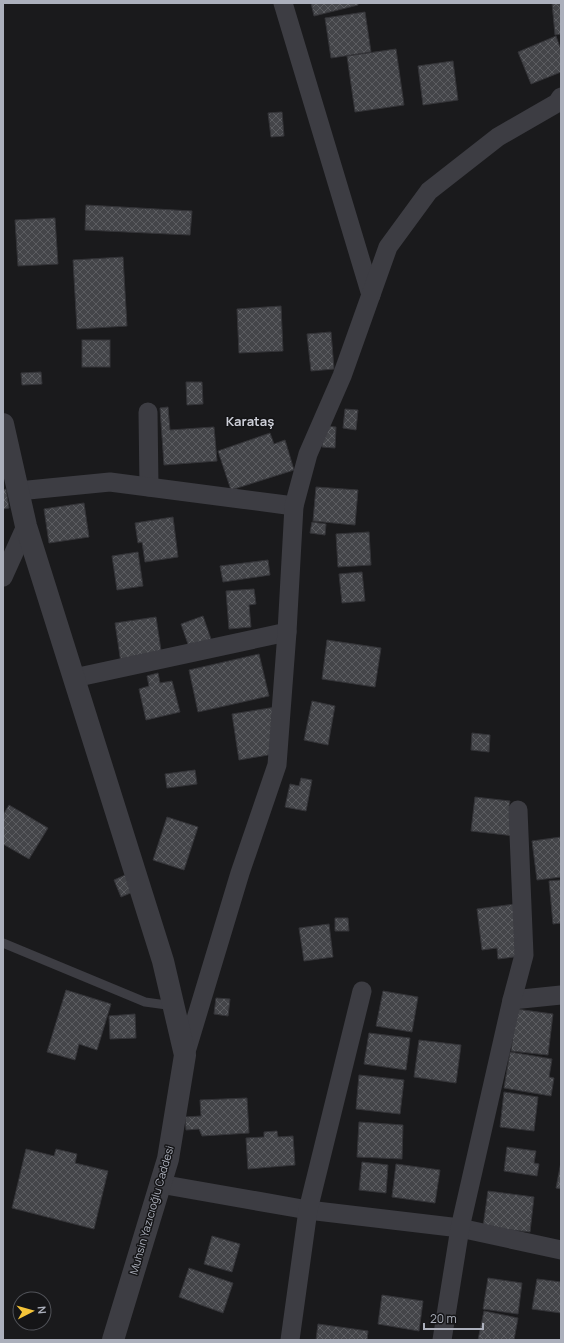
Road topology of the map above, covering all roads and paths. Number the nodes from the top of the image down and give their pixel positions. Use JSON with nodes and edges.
{"nodes":[{"id":1,"x":283,"y":3,"type":"edge"},
{"id":2,"x":560,"y":101,"type":"edge"},
{"id":3,"x":371,"y":295,"type":"junction"},
{"id":4,"x":148,"y":412,"type":"dead end"},
{"id":5,"x":3,"y":424,"type":"edge"},
{"id":6,"x":149,"y":487,"type":"junction"},
{"id":7,"x":18,"y":491,"type":"junction"},
{"id":8,"x":294,"y":506,"type":"junction"},
{"id":9,"x":26,"y":526,"type":"junction"},
{"id":10,"x":3,"y":577,"type":"edge"},
{"id":11,"x":286,"y":632,"type":"junction"},
{"id":12,"x":74,"y":678,"type":"junction"},
{"id":13,"x":518,"y":810,"type":"dead end"},
{"id":14,"x":3,"y":944,"type":"edge"},
{"id":15,"x":362,"y":991,"type":"dead end"},
{"id":16,"x":561,"y":994,"type":"edge"},
{"id":17,"x":512,"y":1000,"type":"junction"},
{"id":18,"x":174,"y":1006,"type":"junction"},
{"id":19,"x":185,"y":1055,"type":"junction"},
{"id":20,"x":160,"y":1184,"type":"junction"},
{"id":21,"x":308,"y":1210,"type":"junction"},
{"id":22,"x":460,"y":1228,"type":"junction"},
{"id":23,"x":561,"y":1250,"type":"edge"},
{"id":24,"x":118,"y":1339,"type":"edge"},
{"id":25,"x":290,"y":1340,"type":"edge"},
{"id":26,"x":442,"y":1340,"type":"edge"}],
"edges":[{"from":1,"to":3,"type":"street"},
{"from":2,"to":3,"type":"street"},
{"from":3,"to":8,"type":"street"},
{"from":4,"to":6,"type":"street"},
{"from":5,"to":7,"type":"street"},
{"from":6,"to":7,"type":"street"},
{"from":6,"to":8,"type":"street"},
{"from":7,"to":9,"type":"street"},
{"from":8,"to":11,"type":"street"},
{"from":9,"to":10,"type":"street"},
{"from":9,"to":12,"type":"street"},
{"from":11,"to":12,"type":"street"},
{"from":11,"to":19,"type":"street"},
{"from":12,"to":18,"type":"street"},
{"from":13,"to":17,"type":"street"},
{"from":14,"to":18,"type":"lane"},
{"from":15,"to":21,"type":"street"},
{"from":16,"to":17,"type":"street"},
{"from":17,"to":22,"type":"street"},
{"from":18,"to":19,"type":"street"},
{"from":19,"to":20,"type":"street","name":"Muhsin Yazıcıoğlu Caddesi"},
{"from":20,"to":21,"type":"street"},
{"from":20,"to":24,"type":"street","name":"Muhsin Yazıcıoğlu Caddesi"},
{"from":21,"to":22,"type":"street"},
{"from":21,"to":25,"type":"street"},
{"from":22,"to":23,"type":"street"},
{"from":22,"to":26,"type":"street"}]}
